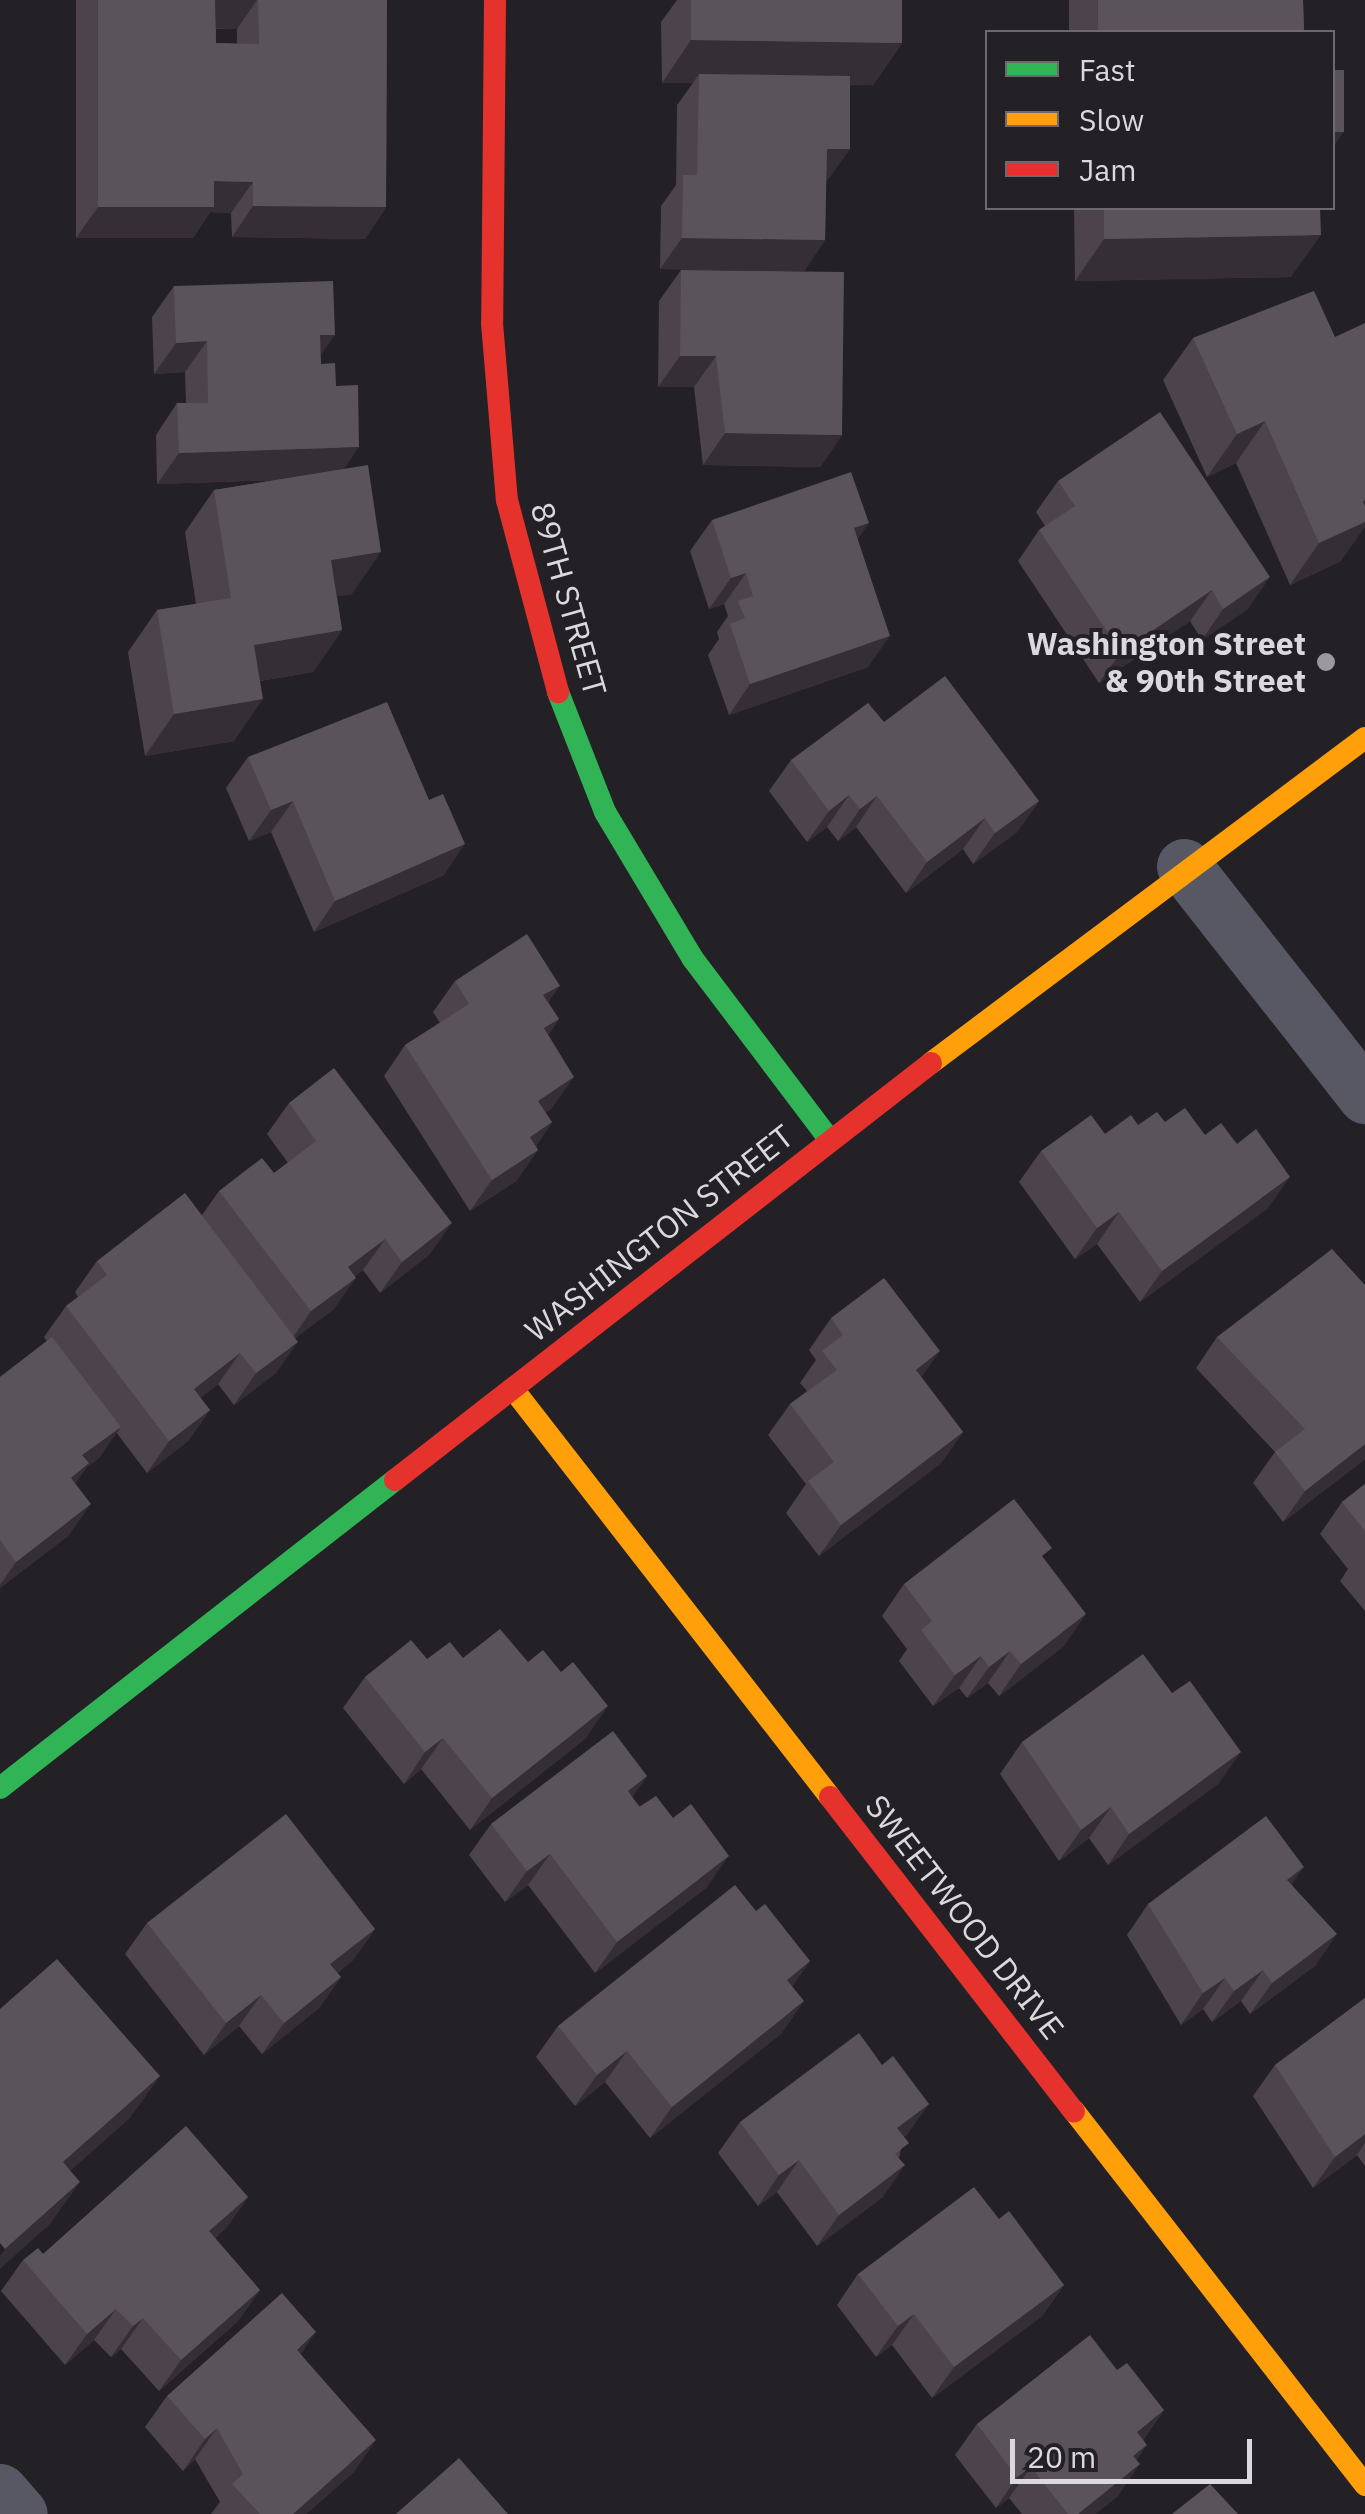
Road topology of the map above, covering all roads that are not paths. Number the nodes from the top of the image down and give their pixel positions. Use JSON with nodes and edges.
{"nodes":[{"id":1,"x":495,"y":0,"type":"edge"},
{"id":2,"x":1365,"y":738,"type":"edge"},
{"id":3,"x":1184,"y":866,"type":"junction"},
{"id":4,"x":1365,"y":1096,"type":"edge"},
{"id":5,"x":830,"y":1140,"type":"junction"},
{"id":6,"x":512,"y":1389,"type":"junction"},
{"id":7,"x":0,"y":1788,"type":"edge"},
{"id":8,"x":1365,"y":2485,"type":"edge"},
{"id":9,"x":0,"y":2492,"type":"edge"},
{"id":10,"x":20,"y":2514,"type":"edge"}],
"edges":[{"from":1,"to":5,"type":"street","name":"89TH STREET"},
{"from":2,"to":3,"type":"street","name":"WASHINGTON STREET"},
{"from":3,"to":4,"type":"street"},
{"from":3,"to":5,"type":"street","name":"WASHINGTON STREET"},
{"from":5,"to":6,"type":"street","name":"WASHINGTON STREET"},
{"from":6,"to":7,"type":"street","name":"WASHINGTON STREET"},
{"from":6,"to":8,"type":"street","name":"SWEETWOOD DRIVE"},
{"from":9,"to":10,"type":"street"}]}
